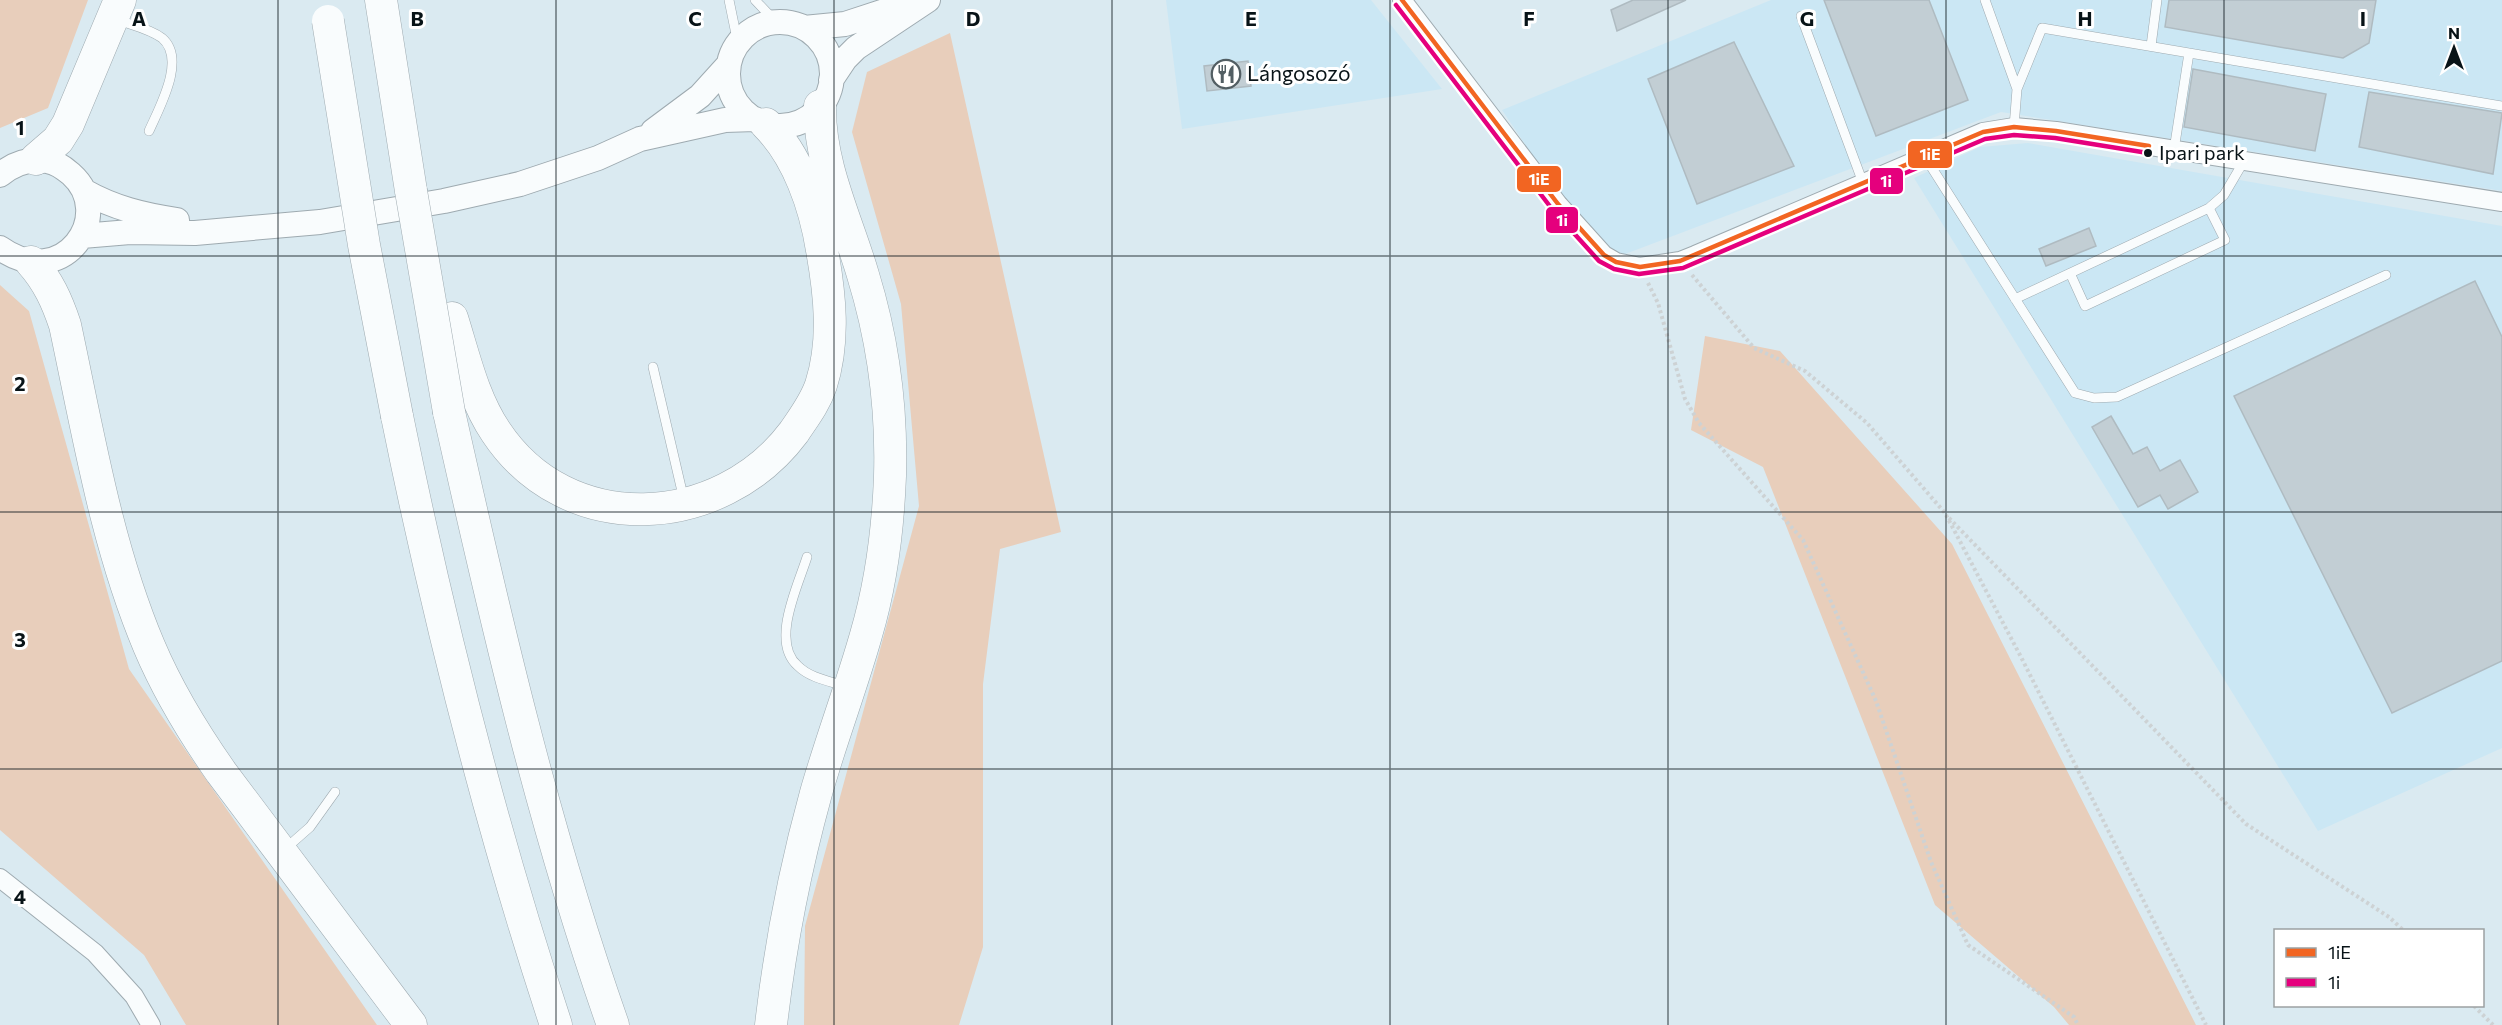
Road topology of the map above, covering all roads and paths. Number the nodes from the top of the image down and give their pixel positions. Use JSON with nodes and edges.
{"nodes":[{"id":1,"x":729,"y":0,"type":"edge"},
{"id":2,"x":755,"y":0,"type":"edge"},
{"id":3,"x":916,"y":0,"type":"edge"},
{"id":4,"x":928,"y":0,"type":"edge"},
{"id":5,"x":1402,"y":0,"type":"edge"},
{"id":6,"x":1985,"y":0,"type":"edge"},
{"id":7,"x":2157,"y":0,"type":"edge"},
{"id":8,"x":382,"y":3,"type":"edge"},
{"id":9,"x":117,"y":9,"type":"edge"},
{"id":10,"x":326,"y":11,"type":"edge"},
{"id":11,"x":1801,"y":16,"type":"dead end"},
{"id":12,"x":776,"y":22,"type":"junction"},
{"id":13,"x":804,"y":28,"type":"junction"},
{"id":14,"x":2151,"y":46,"type":"junction"},
{"id":15,"x":2190,"y":53,"type":"junction"},
{"id":16,"x":733,"y":54,"type":"junction"},
{"id":17,"x":2016,"y":89,"type":"junction"},
{"id":18,"x":826,"y":93,"type":"junction"},
{"id":19,"x":2502,"y":106,"type":"edge"},
{"id":20,"x":761,"y":122,"type":"junction"},
{"id":21,"x":2014,"y":127,"type":"junction"},
{"id":22,"x":149,"y":131,"type":"dead end"},
{"id":23,"x":640,"y":139,"type":"junction"},
{"id":24,"x":2174,"y":150,"type":"junction"},
{"id":25,"x":1925,"y":157,"type":"junction"},
{"id":26,"x":36,"y":159,"type":"junction"},
{"id":27,"x":2244,"y":161,"type":"junction"},
{"id":28,"x":0,"y":175,"type":"edge"},
{"id":29,"x":1863,"y":183,"type":"junction"},
{"id":30,"x":84,"y":191,"type":"junction"},
{"id":31,"x":411,"y":191,"type":"junction"},
{"id":32,"x":2502,"y":202,"type":"edge"},
{"id":33,"x":2210,"y":208,"type":"junction"},
{"id":34,"x":242,"y":227,"type":"junction"},
{"id":35,"x":82,"y":236,"type":"junction"},
{"id":36,"x":0,"y":248,"type":"edge"},
{"id":37,"x":1680,"y":261,"type":"junction"},
{"id":38,"x":31,"y":262,"type":"junction"},
{"id":39,"x":1640,"y":267,"type":"junction"},
{"id":40,"x":2070,"y":273,"type":"junction"},
{"id":41,"x":2386,"y":275,"type":"dead end"},
{"id":42,"x":2015,"y":299,"type":"junction"},
{"id":43,"x":653,"y":367,"type":"dead end"},
{"id":44,"x":685,"y":506,"type":"junction"},
{"id":45,"x":1945,"y":513,"type":"junction"},
{"id":46,"x":807,"y":557,"type":"dead end"},
{"id":47,"x":850,"y":688,"type":"junction"},
{"id":48,"x":335,"y":792,"type":"dead end"},
{"id":49,"x":281,"y":852,"type":"junction"},
{"id":50,"x":0,"y":878,"type":"edge"},
{"id":51,"x":2402,"y":929,"type":"edge"},
{"id":52,"x":2476,"y":1007,"type":"edge"},
{"id":53,"x":151,"y":1025,"type":"edge"},
{"id":54,"x":411,"y":1025,"type":"edge"},
{"id":55,"x":556,"y":1025,"type":"edge"},
{"id":56,"x":614,"y":1025,"type":"edge"},
{"id":57,"x":771,"y":1025,"type":"edge"},
{"id":58,"x":2078,"y":1025,"type":"edge"},
{"id":59,"x":2206,"y":1025,"type":"edge"},
{"id":60,"x":2493,"y":1025,"type":"edge"}],
"edges":[{"from":1,"to":16,"type":"lane"},
{"from":2,"to":12,"type":"lane"},
{"from":3,"to":13,"type":"main road"},
{"from":4,"to":18,"type":"main road"},
{"from":5,"to":39,"type":"street"},
{"from":6,"to":17,"type":"lane"},
{"from":7,"to":14,"type":"lane"},
{"from":8,"to":31,"type":"highway"},
{"from":9,"to":22,"type":"lane"},
{"from":9,"to":26,"type":"highway"},
{"from":10,"to":55,"type":"highway","bridge":true},
{"from":11,"to":29,"type":"lane"},
{"from":12,"to":13,"type":"main road"},
{"from":12,"to":16,"type":"main road"},
{"from":13,"to":18,"type":"main road"},
{"from":14,"to":15,"type":"lane"},
{"from":14,"to":17,"type":"lane"},
{"from":15,"to":19,"type":"lane"},
{"from":15,"to":24,"type":"lane"},
{"from":16,"to":20,"type":"main road"},
{"from":16,"to":23,"type":"main road"},
{"from":17,"to":21,"type":"lane"},
{"from":18,"to":20,"type":"main road"},
{"from":18,"to":47,"type":"highway"},
{"from":20,"to":23,"type":"main road"},
{"from":20,"to":44,"type":"highway"},
{"from":21,"to":24,"type":"street"},
{"from":21,"to":25,"type":"street"},
{"from":23,"to":34,"type":"main road"},
{"from":24,"to":27,"type":"street"},
{"from":25,"to":29,"type":"street"},
{"from":25,"to":42,"type":"lane"},
{"from":26,"to":28,"type":"main road"},
{"from":26,"to":30,"type":"main road"},
{"from":27,"to":32,"type":"street"},
{"from":27,"to":33,"type":"lane"},
{"from":29,"to":37,"type":"street"},
{"from":30,"to":34,"type":"main road"},
{"from":30,"to":35,"type":"main road"},
{"from":31,"to":44,"type":"highway","bridge":true},
{"from":31,"to":56,"type":"highway","bridge":true},
{"from":33,"to":40,"type":"lane"},
{"from":33,"to":40,"type":"lane"},
{"from":34,"to":35,"type":"main road"},
{"from":35,"to":38,"type":"main road"},
{"from":36,"to":38,"type":"main road"},
{"from":37,"to":39,"type":"street"},
{"from":37,"to":45,"type":"path"},
{"from":38,"to":49,"type":"highway"},
{"from":39,"to":58,"type":"path"},
{"from":40,"to":42,"type":"lane"},
{"from":41,"to":42,"type":"lane"},
{"from":43,"to":44,"type":"lane"},
{"from":45,"to":51,"type":"path"},
{"from":45,"to":59,"type":"path"},
{"from":46,"to":47,"type":"lane"},
{"from":47,"to":57,"type":"highway"},
{"from":48,"to":49,"type":"lane"},
{"from":49,"to":54,"type":"highway"},
{"from":50,"to":53,"type":"street"},
{"from":52,"to":60,"type":"path"}]}
